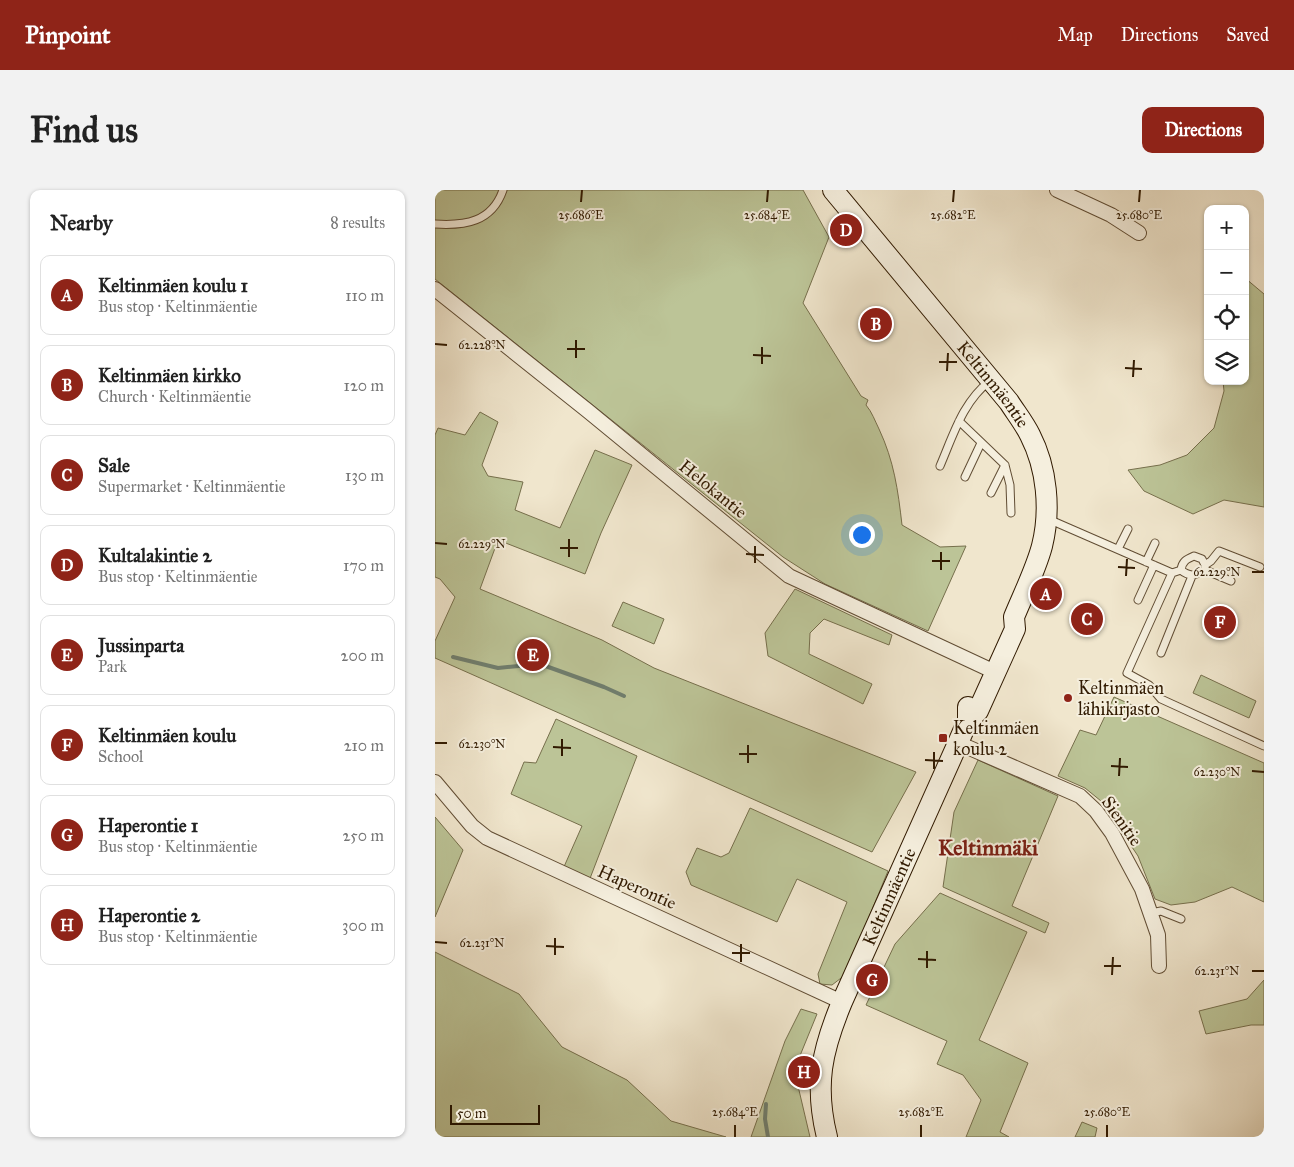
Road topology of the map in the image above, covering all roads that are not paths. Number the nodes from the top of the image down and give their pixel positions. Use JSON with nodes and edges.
{"nodes":[{"id":1,"x":503,"y":190,"type":"edge"},
{"id":2,"x":833,"y":190,"type":"edge"},
{"id":3,"x":1057,"y":190,"type":"edge"},
{"id":4,"x":435,"y":224,"type":"edge"},
{"id":5,"x":1139,"y":234,"type":"dead end"},
{"id":6,"x":435,"y":289,"type":"edge"},
{"id":7,"x":991,"y":380,"type":"junction"},
{"id":8,"x":959,"y":421,"type":"junction"},
{"id":9,"x":981,"y":442,"type":"junction"},
{"id":10,"x":1005,"y":465,"type":"junction"},
{"id":11,"x":940,"y":466,"type":"dead end"},
{"id":12,"x":965,"y":477,"type":"dead end"},
{"id":13,"x":991,"y":493,"type":"dead end"},
{"id":14,"x":1011,"y":513,"type":"dead end"},
{"id":15,"x":1047,"y":518,"type":"junction"},
{"id":16,"x":1128,"y":529,"type":"dead end"},
{"id":17,"x":1155,"y":543,"type":"dead end"},
{"id":18,"x":1118,"y":549,"type":"junction"},
{"id":19,"x":1146,"y":562,"type":"junction"},
{"id":20,"x":1154,"y":565,"type":"junction"},
{"id":21,"x":1205,"y":567,"type":"junction"},
{"id":22,"x":1260,"y":567,"type":"dead end"},
{"id":23,"x":1181,"y":570,"type":"junction"},
{"id":24,"x":1172,"y":573,"type":"junction"},
{"id":25,"x":1192,"y":576,"type":"junction"},
{"id":26,"x":1231,"y":581,"type":"dead end"},
{"id":27,"x":1138,"y":600,"type":"dead end"},
{"id":28,"x":1161,"y":653,"type":"dead end"},
{"id":29,"x":990,"y":670,"type":"junction"},
{"id":30,"x":958,"y":743,"type":"junction"},
{"id":31,"x":1264,"y":746,"type":"edge"},
{"id":32,"x":435,"y":782,"type":"edge"},
{"id":33,"x":1151,"y":913,"type":"junction"},
{"id":34,"x":1181,"y":919,"type":"dead end"},
{"id":35,"x":1159,"y":966,"type":"dead end"},
{"id":36,"x":842,"y":1002,"type":"junction"},
{"id":37,"x":827,"y":1137,"type":"edge"}],
"edges":[{"from":1,"to":4,"type":"lane"},
{"from":2,"to":7,"type":"main road","name":"Keltinmäentie"},
{"from":3,"to":5,"type":"street"},
{"from":6,"to":29,"type":"street","name":"Helokantie"},
{"from":7,"to":8,"type":"lane"},
{"from":7,"to":15,"type":"main road","name":"Keltinmäentie"},
{"from":8,"to":9,"type":"lane"},
{"from":8,"to":11,"type":"lane"},
{"from":9,"to":10,"type":"lane"},
{"from":9,"to":12,"type":"lane"},
{"from":10,"to":13,"type":"lane"},
{"from":10,"to":14,"type":"lane"},
{"from":15,"to":18,"type":"lane"},
{"from":15,"to":29,"type":"main road","name":"Keltinmäentie"},
{"from":16,"to":18,"type":"lane"},
{"from":17,"to":19,"type":"lane"},
{"from":18,"to":19,"type":"lane"},
{"from":19,"to":20,"type":"lane"},
{"from":20,"to":24,"type":"lane"},
{"from":20,"to":27,"type":"lane"},
{"from":21,"to":22,"type":"lane"},
{"from":21,"to":23,"type":"lane"},
{"from":21,"to":25,"type":"lane"},
{"from":21,"to":26,"type":"lane"},
{"from":23,"to":24,"type":"lane"},
{"from":23,"to":25,"type":"lane"},
{"from":24,"to":31,"type":"lane"},
{"from":25,"to":28,"type":"lane"},
{"from":29,"to":30,"type":"main road","name":"Keltinmäentie"},
{"from":30,"to":33,"type":"street","name":"Sienitie"},
{"from":30,"to":36,"type":"main road","name":"Keltinmäentie"},
{"from":32,"to":36,"type":"street","name":"Haperontie"},
{"from":33,"to":34,"type":"lane"},
{"from":33,"to":35,"type":"street","name":"Sienitie"},
{"from":36,"to":37,"type":"main road","name":"Keltinmäentie"}]}
